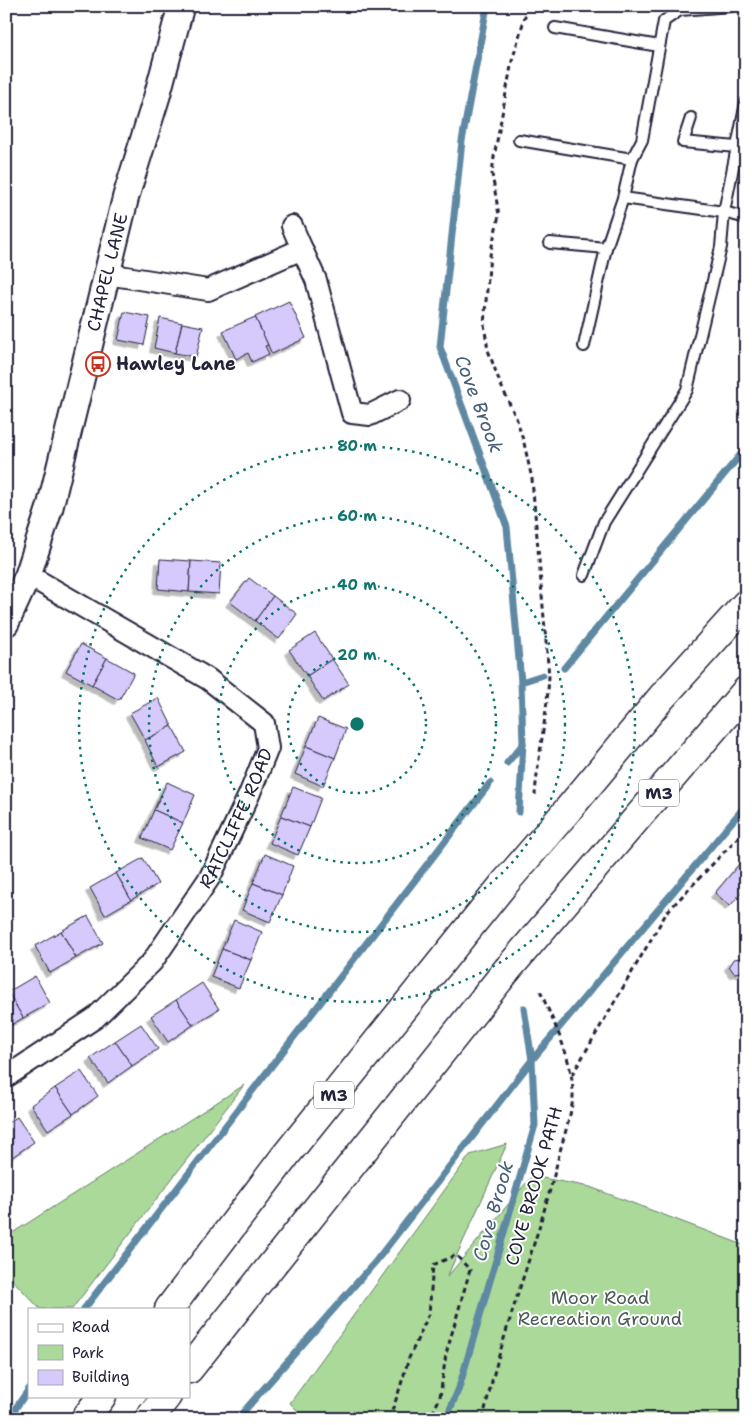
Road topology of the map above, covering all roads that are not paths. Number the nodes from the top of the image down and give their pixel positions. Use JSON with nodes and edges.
{"nodes":[{"id":1,"x":181,"y":6,"type":"edge"},
{"id":2,"x":731,"y":6,"type":"edge"},
{"id":3,"x":555,"y":28,"type":"dead end"},
{"id":4,"x":659,"y":46,"type":"junction"},
{"id":5,"x":746,"y":102,"type":"edge"},
{"id":6,"x":691,"y":118,"type":"dead end"},
{"id":7,"x":519,"y":140,"type":"dead end"},
{"id":8,"x":741,"y":148,"type":"edge"},
{"id":9,"x":632,"y":159,"type":"junction"},
{"id":10,"x":623,"y":198,"type":"junction"},
{"id":11,"x":724,"y":212,"type":"junction"},
{"id":12,"x":746,"y":218,"type":"edge"},
{"id":13,"x":292,"y":226,"type":"dead end"},
{"id":14,"x":550,"y":243,"type":"dead end"},
{"id":15,"x":606,"y":248,"type":"junction"},
{"id":16,"x":302,"y":250,"type":"junction"},
{"id":17,"x":107,"y":274,"type":"junction"},
{"id":18,"x":584,"y":346,"type":"dead end"},
{"id":19,"x":400,"y":400,"type":"dead end"},
{"id":20,"x":28,"y":575,"type":"junction"},
{"id":21,"x":584,"y":575,"type":"dead end"},
{"id":22,"x":746,"y":585,"type":"edge"},
{"id":23,"x":746,"y":604,"type":"edge"},
{"id":24,"x":6,"y":624,"type":"edge"},
{"id":25,"x":746,"y":692,"type":"edge"},
{"id":26,"x":662,"y":697,"type":"junction"},
{"id":27,"x":6,"y":1077,"type":"edge"},
{"id":28,"x":170,"y":1308,"type":"edge"},
{"id":29,"x":190,"y":1368,"type":"edge"},
{"id":30,"x":101,"y":1398,"type":"edge"},
{"id":31,"x":165,"y":1398,"type":"edge"},
{"id":32,"x":85,"y":1419,"type":"edge"},
{"id":33,"x":149,"y":1419,"type":"edge"}],
"edges":[{"from":1,"to":17,"type":"street","name":"CHAPEL LANE"},
{"from":2,"to":4,"type":"lane"},
{"from":3,"to":4,"type":"lane"},
{"from":4,"to":9,"type":"lane"},
{"from":5,"to":8,"type":"lane"},
{"from":6,"to":8,"type":"lane"},
{"from":7,"to":9,"type":"lane"},
{"from":8,"to":11,"type":"lane"},
{"from":9,"to":10,"type":"lane"},
{"from":10,"to":11,"type":"lane"},
{"from":10,"to":15,"type":"lane"},
{"from":11,"to":12,"type":"lane"},
{"from":11,"to":21,"type":"lane"},
{"from":13,"to":16,"type":"street"},
{"from":14,"to":15,"type":"lane"},
{"from":15,"to":18,"type":"lane"},
{"from":16,"to":17,"type":"street"},
{"from":16,"to":19,"type":"street"},
{"from":17,"to":20,"type":"street","name":"CHAPEL LANE"},
{"from":20,"to":24,"type":"street","name":"CHAPEL LANE"},
{"from":20,"to":27,"type":"street","name":"RATCLIFFE ROAD"},
{"from":22,"to":26,"type":"highway","number":"M3"},
{"from":23,"to":26,"type":"highway","number":"M3"},
{"from":25,"to":29,"type":"highway","number":"M3","bridge":true},
{"from":26,"to":28,"type":"highway","number":"M3","bridge":true},
{"from":30,"to":32,"type":"highway"},
{"from":31,"to":33,"type":"highway"}]}
